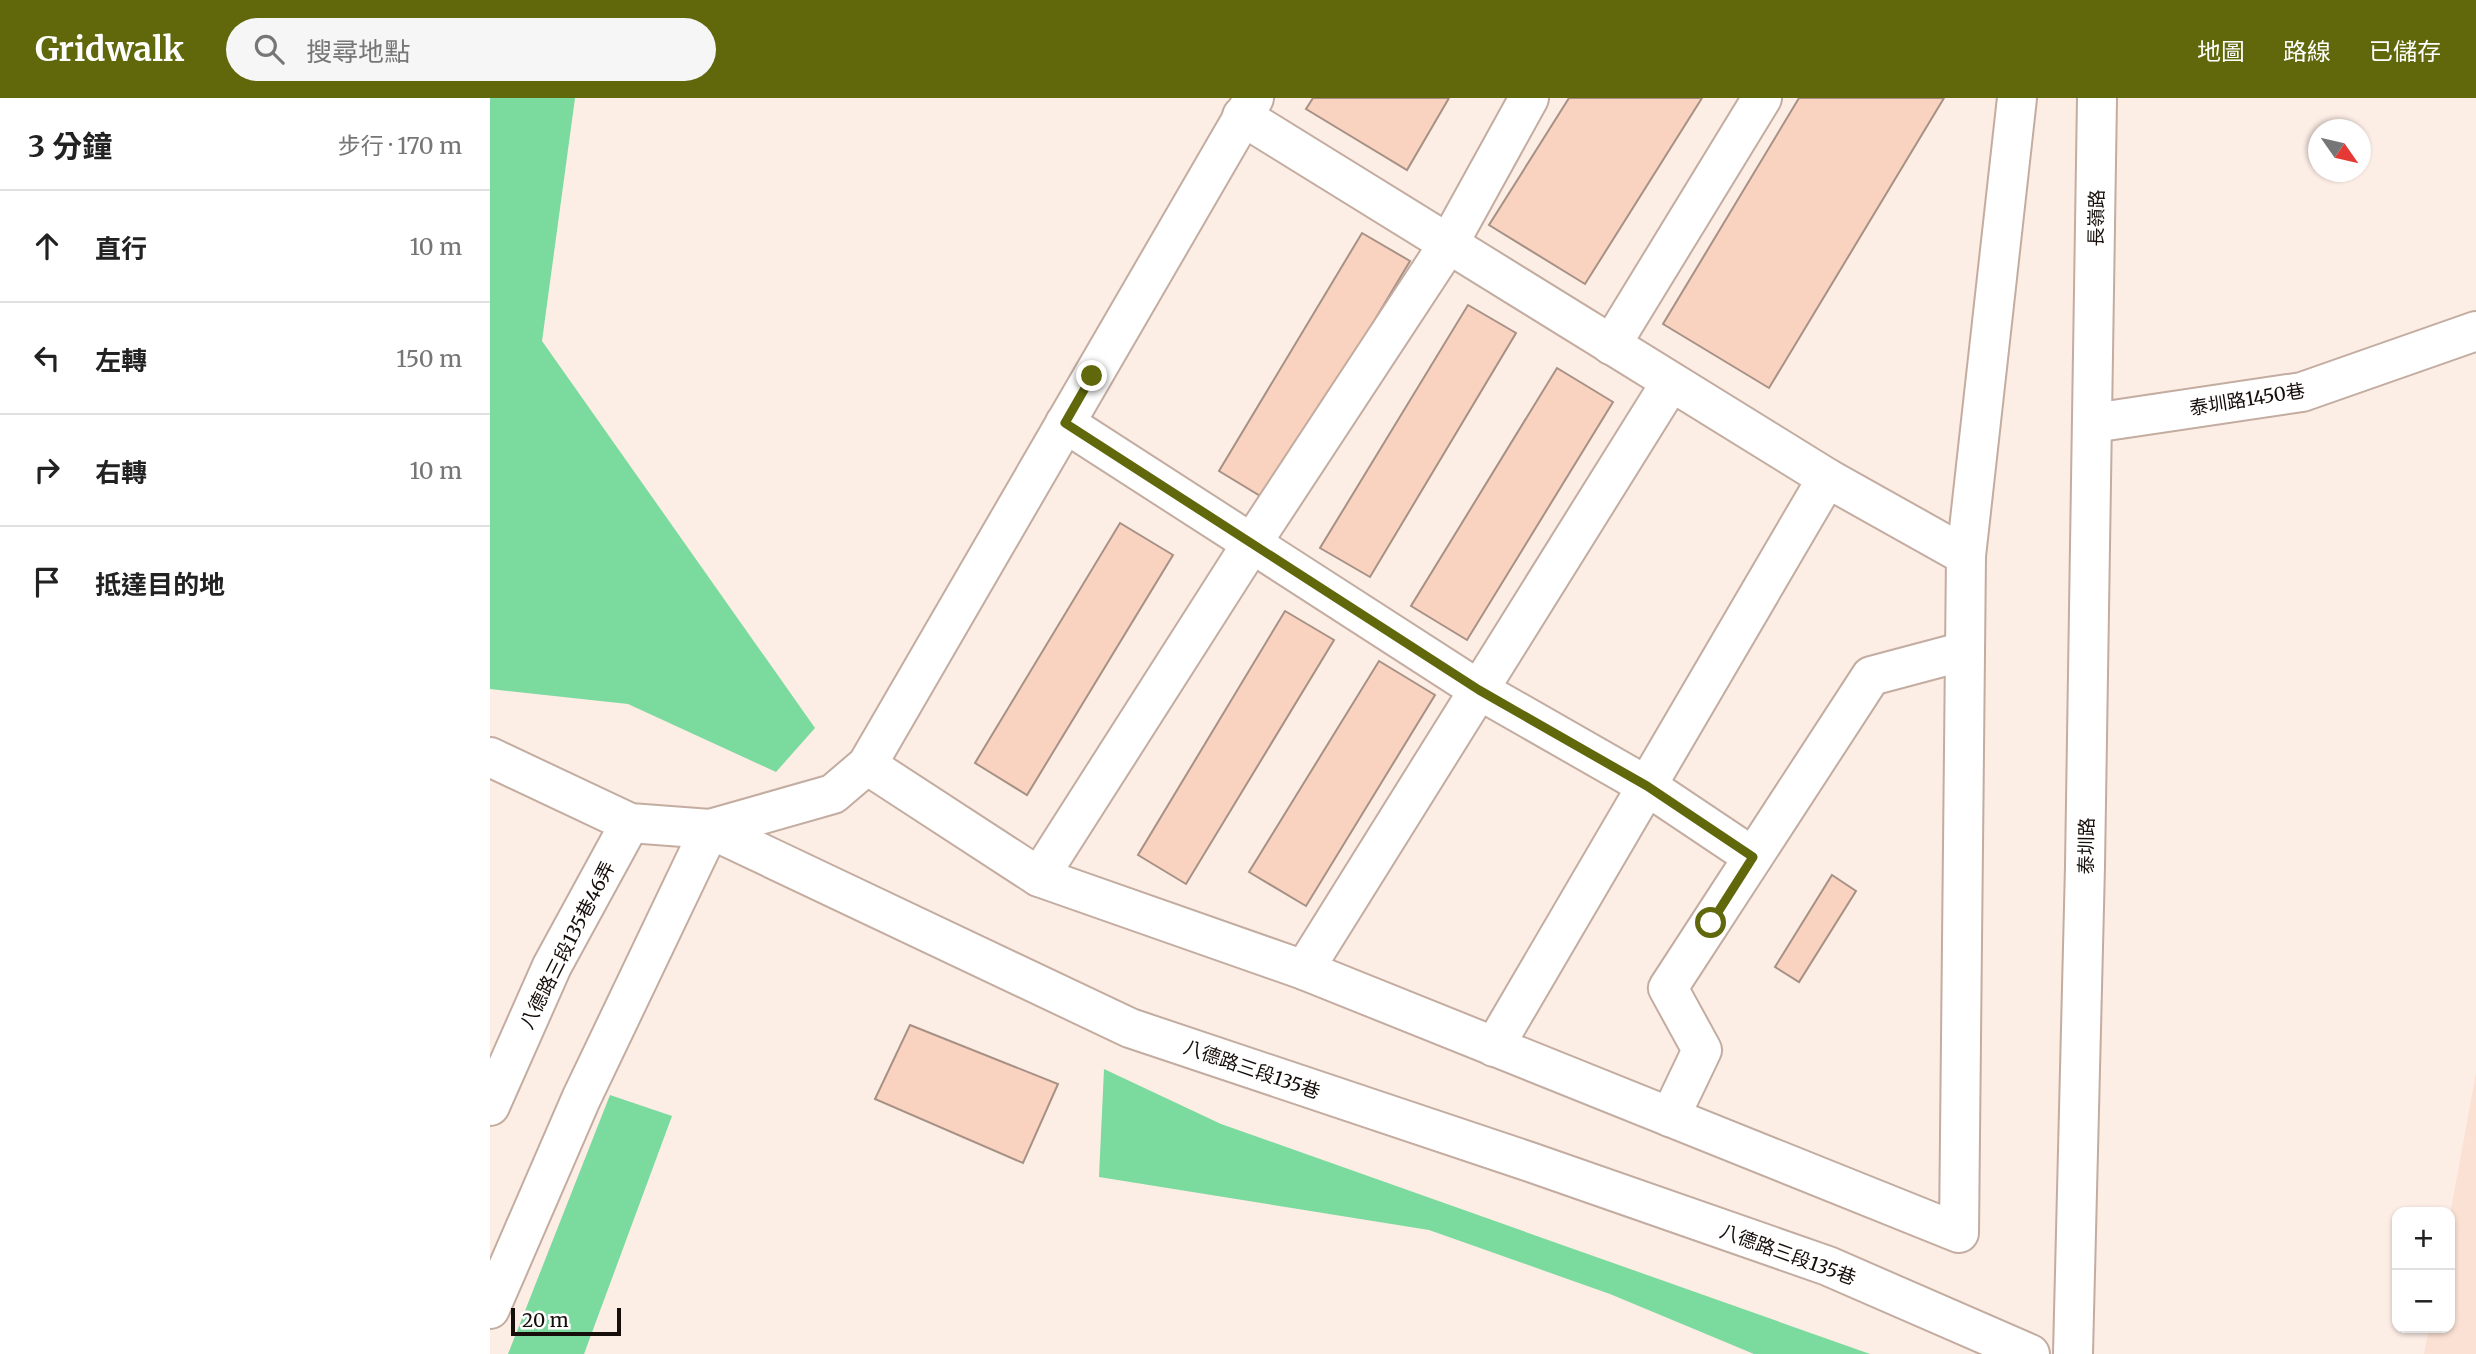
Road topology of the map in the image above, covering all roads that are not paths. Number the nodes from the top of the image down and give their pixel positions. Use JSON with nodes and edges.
{"nodes":[{"id":1,"x":1529,"y":98,"type":"edge"},
{"id":2,"x":1762,"y":98,"type":"edge"},
{"id":3,"x":2017,"y":98,"type":"edge"},
{"id":4,"x":2098,"y":98,"type":"edge"},
{"id":5,"x":1248,"y":107,"type":"edge"},
{"id":6,"x":1449,"y":243,"type":"junction"},
{"id":7,"x":2476,"y":331,"type":"edge"},
{"id":8,"x":2094,"y":337,"type":"joint"},
{"id":9,"x":1611,"y":345,"type":"junction"},
{"id":10,"x":1671,"y":382,"type":"junction"},
{"id":11,"x":1065,"y":423,"type":"junction"},
{"id":12,"x":2093,"y":423,"type":"junction"},
{"id":13,"x":1827,"y":478,"type":"junction"},
{"id":14,"x":1252,"y":543,"type":"junction"},
{"id":15,"x":1966,"y":556,"type":"junction"},
{"id":16,"x":1965,"y":651,"type":"junction"},
{"id":17,"x":1479,"y":690,"type":"junction"},
{"id":18,"x":490,"y":757,"type":"edge"},
{"id":19,"x":867,"y":765,"type":"junction"},
{"id":20,"x":1647,"y":786,"type":"junction"},
{"id":21,"x":630,"y":823,"type":"junction"},
{"id":22,"x":710,"y":829,"type":"junction"},
{"id":23,"x":1753,"y":857,"type":"junction"},
{"id":24,"x":1040,"y":877,"type":"junction"},
{"id":25,"x":1304,"y":970,"type":"junction"},
{"id":26,"x":1494,"y":1047,"type":"junction"},
{"id":27,"x":490,"y":1106,"type":"edge"},
{"id":28,"x":1670,"y":1117,"type":"junction"},
{"id":29,"x":490,"y":1309,"type":"edge"},
{"id":30,"x":2030,"y":1354,"type":"edge"},
{"id":31,"x":2073,"y":1354,"type":"edge"}],
"edges":[{"from":1,"to":6,"type":"street"},
{"from":2,"to":9,"type":"street"},
{"from":3,"to":15,"type":"street"},
{"from":4,"to":8,"type":"street","name":"長嶺路"},
{"from":5,"to":6,"type":"street"},
{"from":5,"to":11,"type":"street"},
{"from":6,"to":9,"type":"street"},
{"from":6,"to":14,"type":"street"},
{"from":7,"to":12,"type":"street","name":"泰圳路1450巷"},
{"from":8,"to":12,"type":"street","name":"泰圳路"},
{"from":9,"to":10,"type":"street"},
{"from":10,"to":13,"type":"street"},
{"from":10,"to":17,"type":"street"},
{"from":11,"to":14,"type":"street"},
{"from":11,"to":19,"type":"street"},
{"from":12,"to":31,"type":"street","name":"泰圳路"},
{"from":13,"to":15,"type":"street"},
{"from":13,"to":20,"type":"street"},
{"from":14,"to":17,"type":"street"},
{"from":14,"to":24,"type":"street"},
{"from":15,"to":16,"type":"street"},
{"from":16,"to":23,"type":"street"},
{"from":16,"to":28,"type":"street"},
{"from":17,"to":20,"type":"street"},
{"from":17,"to":25,"type":"street"},
{"from":18,"to":21,"type":"street","name":"八德路三段135巷"},
{"from":19,"to":22,"type":"street"},
{"from":19,"to":24,"type":"street"},
{"from":20,"to":23,"type":"street"},
{"from":20,"to":26,"type":"street"},
{"from":21,"to":22,"type":"street","name":"八德路三段135巷"},
{"from":21,"to":27,"type":"street","name":"八德路三段135巷46弄"},
{"from":22,"to":29,"type":"street"},
{"from":22,"to":30,"type":"street","name":"八德路三段135巷"},
{"from":23,"to":28,"type":"street"},
{"from":24,"to":25,"type":"street"},
{"from":25,"to":26,"type":"street"},
{"from":26,"to":28,"type":"street"}]}
